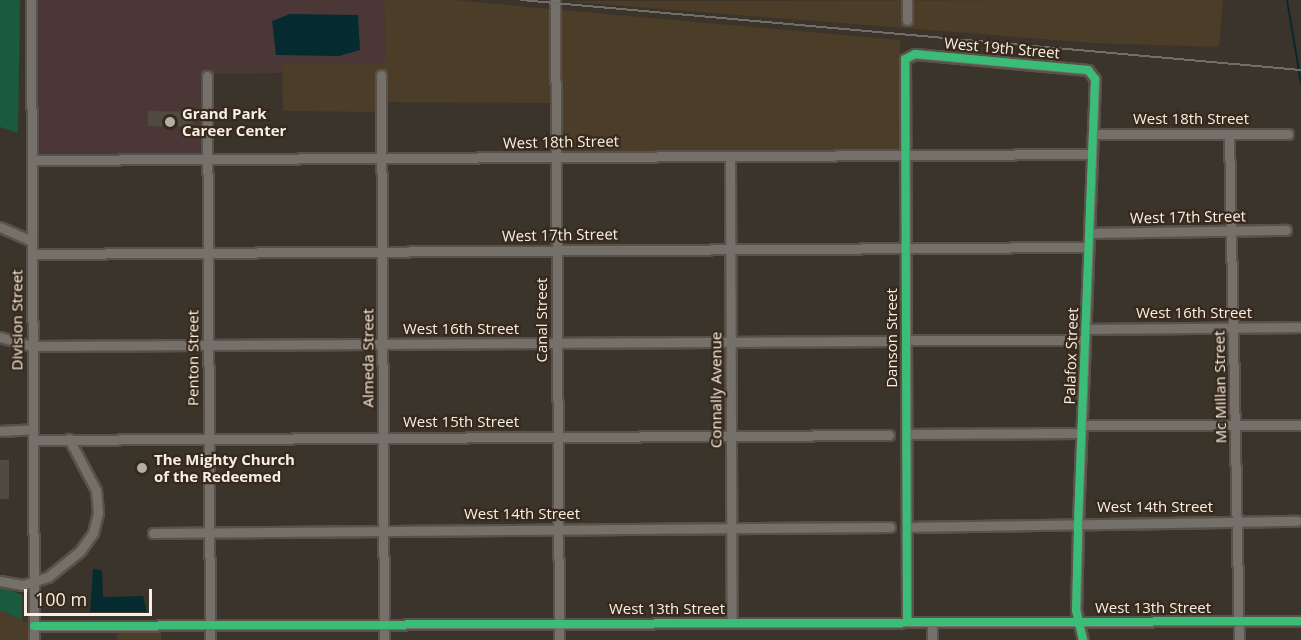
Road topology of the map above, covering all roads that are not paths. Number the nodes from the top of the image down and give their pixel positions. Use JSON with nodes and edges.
{"nodes":[{"id":1,"x":31,"y":0,"type":"edge"},
{"id":2,"x":555,"y":0,"type":"edge"},
{"id":3,"x":907,"y":0,"type":"edge"},
{"id":4,"x":907,"y":20,"type":"dead end"},
{"id":5,"x":908,"y":56,"type":"joint"},
{"id":6,"x":1094,"y":73,"type":"joint"},
{"id":7,"x":381,"y":75,"type":"dead end"},
{"id":8,"x":207,"y":76,"type":"dead end"},
{"id":9,"x":1093,"y":134,"type":"junction"},
{"id":10,"x":1229,"y":134,"type":"junction"},
{"id":11,"x":1288,"y":134,"type":"dead end"},
{"id":12,"x":1090,"y":154,"type":"junction"},
{"id":13,"x":904,"y":155,"type":"junction"},
{"id":14,"x":730,"y":156,"type":"junction"},
{"id":15,"x":556,"y":157,"type":"junction"},
{"id":16,"x":382,"y":159,"type":"junction"},
{"id":17,"x":32,"y":160,"type":"junction"},
{"id":18,"x":208,"y":160,"type":"junction"},
{"id":19,"x":0,"y":227,"type":"edge"},
{"id":20,"x":1286,"y":230,"type":"dead end"},
{"id":21,"x":1231,"y":232,"type":"junction"},
{"id":22,"x":1090,"y":233,"type":"junction"},
{"id":23,"x":32,"y":241,"type":"junction"},
{"id":24,"x":1088,"y":247,"type":"junction"},
{"id":25,"x":905,"y":248,"type":"junction"},
{"id":26,"x":730,"y":249,"type":"junction"},
{"id":27,"x":557,"y":250,"type":"junction"},
{"id":28,"x":383,"y":252,"type":"junction"},
{"id":29,"x":208,"y":253,"type":"junction"},
{"id":30,"x":32,"y":254,"type":"junction"},
{"id":31,"x":1301,"y":327,"type":"edge"},
{"id":32,"x":1233,"y":328,"type":"junction"},
{"id":33,"x":1086,"y":329,"type":"junction"},
{"id":34,"x":0,"y":337,"type":"edge"},
{"id":35,"x":906,"y":340,"type":"junction"},
{"id":36,"x":1084,"y":340,"type":"junction"},
{"id":37,"x":890,"y":341,"type":"dead end"},
{"id":38,"x":731,"y":342,"type":"junction"},
{"id":39,"x":383,"y":344,"type":"junction"},
{"id":40,"x":557,"y":344,"type":"junction"},
{"id":41,"x":208,"y":345,"type":"junction"},
{"id":42,"x":32,"y":346,"type":"junction"},
{"id":43,"x":1236,"y":425,"type":"junction"},
{"id":44,"x":1301,"y":425,"type":"edge"},
{"id":45,"x":33,"y":429,"type":"junction"},
{"id":46,"x":1082,"y":429,"type":"junction"},
{"id":47,"x":0,"y":431,"type":"edge"},
{"id":48,"x":906,"y":434,"type":"junction"},
{"id":49,"x":731,"y":435,"type":"junction"},
{"id":50,"x":889,"y":435,"type":"dead end"},
{"id":51,"x":557,"y":436,"type":"junction"},
{"id":52,"x":384,"y":437,"type":"junction"},
{"id":53,"x":69,"y":439,"type":"junction"},
{"id":54,"x":209,"y":439,"type":"junction"},
{"id":55,"x":33,"y":440,"type":"junction"},
{"id":56,"x":1238,"y":521,"type":"junction"},
{"id":57,"x":1297,"y":521,"type":"dead end"},
{"id":58,"x":1078,"y":524,"type":"junction"},
{"id":59,"x":890,"y":527,"type":"dead end"},
{"id":60,"x":907,"y":527,"type":"junction"},
{"id":61,"x":732,"y":528,"type":"junction"},
{"id":62,"x":558,"y":529,"type":"junction"},
{"id":63,"x":384,"y":530,"type":"junction"},
{"id":64,"x":209,"y":531,"type":"junction"},
{"id":65,"x":153,"y":533,"type":"dead end"},
{"id":66,"x":0,"y":581,"type":"edge"},
{"id":67,"x":33,"y":584,"type":"junction"},
{"id":68,"x":932,"y":621,"type":"junction"},
{"id":69,"x":1079,"y":621,"type":"junction"},
{"id":70,"x":1239,"y":621,"type":"junction"},
{"id":71,"x":1301,"y":621,"type":"edge"},
{"id":72,"x":907,"y":622,"type":"junction"},
{"id":73,"x":384,"y":623,"type":"junction"},
{"id":74,"x":559,"y":623,"type":"junction"},
{"id":75,"x":732,"y":623,"type":"junction"},
{"id":76,"x":210,"y":624,"type":"junction"},
{"id":77,"x":34,"y":626,"type":"junction"},
{"id":78,"x":34,"y":640,"type":"edge"},
{"id":79,"x":210,"y":640,"type":"edge"},
{"id":80,"x":384,"y":640,"type":"edge"},
{"id":81,"x":559,"y":640,"type":"edge"},
{"id":82,"x":932,"y":640,"type":"edge"},
{"id":83,"x":1083,"y":640,"type":"edge"},
{"id":84,"x":1239,"y":640,"type":"edge"}],
"edges":[{"from":1,"to":17,"type":"street","name":"Division Street"},
{"from":2,"to":15,"type":"street","name":"Canal Street"},
{"from":3,"to":4,"type":"street"},
{"from":5,"to":6,"type":"street","name":"West 19th Street"},
{"from":5,"to":13,"type":"street","name":"Danson Street"},
{"from":6,"to":9,"type":"street","name":"Palafox Street"},
{"from":7,"to":16,"type":"street","name":"Almeda Street"},
{"from":8,"to":18,"type":"street","name":"Penton Street"},
{"from":9,"to":10,"type":"street","name":"West 18th Street"},
{"from":9,"to":12,"type":"street","name":"Palafox Street"},
{"from":10,"to":11,"type":"street","name":"West 18th Street"},
{"from":10,"to":21,"type":"street","name":"Mc Millan Street"},
{"from":12,"to":13,"type":"street","name":"West 18th Street"},
{"from":12,"to":22,"type":"street","name":"Palafox Street"},
{"from":13,"to":14,"type":"street","name":"West 18th Street"},
{"from":13,"to":25,"type":"street","name":"Danson Street"},
{"from":14,"to":15,"type":"street","name":"West 18th Street"},
{"from":14,"to":26,"type":"street","name":"Connally Avenue"},
{"from":15,"to":16,"type":"street","name":"West 18th Street"},
{"from":15,"to":27,"type":"street","name":"Canal Street"},
{"from":16,"to":18,"type":"street","name":"West 18th Street"},
{"from":16,"to":28,"type":"street","name":"Almeda Street"},
{"from":17,"to":18,"type":"street","name":"West 18th Street"},
{"from":17,"to":23,"type":"street","name":"Division Street"},
{"from":18,"to":29,"type":"street","name":"Penton Street"},
{"from":19,"to":23,"type":"street"},
{"from":20,"to":21,"type":"street","name":"West 17th Street"},
{"from":21,"to":22,"type":"street","name":"West 17th Street"},
{"from":21,"to":32,"type":"street","name":"Mc Millan Street"},
{"from":22,"to":24,"type":"street","name":"Palafox Street"},
{"from":23,"to":30,"type":"street","name":"Division Street"},
{"from":24,"to":25,"type":"street","name":"West 17th Street"},
{"from":24,"to":33,"type":"street","name":"Palafox Street"},
{"from":25,"to":26,"type":"street","name":"West 17th Street"},
{"from":25,"to":35,"type":"street","name":"Danson Street"},
{"from":26,"to":27,"type":"street","name":"West 17th Street"},
{"from":26,"to":38,"type":"street","name":"Connally Avenue"},
{"from":27,"to":28,"type":"street","name":"West 17th Street"},
{"from":27,"to":40,"type":"street","name":"Canal Street"},
{"from":28,"to":29,"type":"street","name":"West 17th Street"},
{"from":28,"to":39,"type":"street","name":"Almeda Street"},
{"from":29,"to":30,"type":"street","name":"West 17th Street"},
{"from":29,"to":41,"type":"street","name":"Penton Street"},
{"from":30,"to":42,"type":"street","name":"Division Street"},
{"from":31,"to":32,"type":"street","name":"West 16th Street"},
{"from":32,"to":33,"type":"street","name":"West 16th Street"},
{"from":32,"to":43,"type":"street","name":"Mc Millan Street"},
{"from":33,"to":36,"type":"street","name":"Palafox Street"},
{"from":34,"to":42,"type":"street","name":"West 16th Street"},
{"from":35,"to":36,"type":"street"},
{"from":35,"to":48,"type":"street","name":"Danson Street"},
{"from":36,"to":46,"type":"street","name":"Palafox Street"},
{"from":37,"to":38,"type":"street","name":"West 16th Street"},
{"from":38,"to":40,"type":"street","name":"West 16th Street"},
{"from":38,"to":49,"type":"street","name":"Connally Avenue"},
{"from":39,"to":40,"type":"street","name":"West 16th Street"},
{"from":39,"to":41,"type":"street","name":"West 16th Street"},
{"from":39,"to":52,"type":"street","name":"Almeda Street"},
{"from":40,"to":51,"type":"street","name":"Canal Street"},
{"from":41,"to":42,"type":"street","name":"West 16th Street"},
{"from":41,"to":54,"type":"street","name":"Penton Street"},
{"from":42,"to":45,"type":"street","name":"Division Street"},
{"from":43,"to":44,"type":"street"},
{"from":43,"to":46,"type":"street"},
{"from":43,"to":56,"type":"street","name":"Mc Millan Street"},
{"from":45,"to":47,"type":"street"},
{"from":45,"to":55,"type":"street","name":"Division Street"},
{"from":46,"to":48,"type":"street"},
{"from":46,"to":58,"type":"street","name":"Palafox Street"},
{"from":48,"to":60,"type":"street","name":"Danson Street"},
{"from":49,"to":50,"type":"street","name":"West 15th Street"},
{"from":49,"to":51,"type":"street","name":"West 15th Street"},
{"from":49,"to":61,"type":"street","name":"Connally Avenue"},
{"from":51,"to":52,"type":"street","name":"West 15th Street"},
{"from":51,"to":62,"type":"street","name":"Canal Street"},
{"from":52,"to":54,"type":"street","name":"West 15th Street"},
{"from":52,"to":63,"type":"street","name":"Almeda Street"},
{"from":53,"to":54,"type":"street","name":"West 15th Street"},
{"from":53,"to":55,"type":"street","name":"West 15th Street"},
{"from":53,"to":67,"type":"street"},
{"from":54,"to":64,"type":"street","name":"Penton Street"},
{"from":55,"to":67,"type":"street","name":"Division Street"},
{"from":56,"to":57,"type":"street","name":"West 14th Street"},
{"from":56,"to":58,"type":"street","name":"West 14th Street"},
{"from":56,"to":70,"type":"street","name":"Mc Millan Street"},
{"from":58,"to":60,"type":"street","name":"West 14th Street"},
{"from":58,"to":69,"type":"street","name":"Palafox Street"},
{"from":59,"to":61,"type":"street","name":"West 14th Street"},
{"from":60,"to":72,"type":"street","name":"Danson Street"},
{"from":61,"to":62,"type":"street","name":"West 14th Street"},
{"from":61,"to":75,"type":"street","name":"Connally Avenue"},
{"from":62,"to":63,"type":"street","name":"West 14th Street"},
{"from":62,"to":74,"type":"street","name":"Canal Street"},
{"from":63,"to":64,"type":"street","name":"West 14th Street"},
{"from":63,"to":73,"type":"street","name":"Almeda Street"},
{"from":64,"to":65,"type":"street","name":"West 14th Street"},
{"from":64,"to":76,"type":"street","name":"Penton Street"},
{"from":66,"to":67,"type":"street"},
{"from":67,"to":77,"type":"street","name":"Division Street"},
{"from":68,"to":69,"type":"street","name":"West 13th Street"},
{"from":68,"to":72,"type":"street","name":"West 13th Street"},
{"from":68,"to":82,"type":"street"},
{"from":69,"to":70,"type":"street","name":"West 13th Street"},
{"from":69,"to":83,"type":"street","name":"Palafox Street"},
{"from":70,"to":71,"type":"street","name":"West 13th Street"},
{"from":70,"to":84,"type":"street","name":"Mc Millan Street"},
{"from":72,"to":75,"type":"street","name":"West 13th Street"},
{"from":73,"to":74,"type":"street","name":"West 13th Street"},
{"from":73,"to":76,"type":"street","name":"West 13th Street"},
{"from":73,"to":80,"type":"street","name":"Almeda Street"},
{"from":74,"to":75,"type":"street","name":"West 13th Street"},
{"from":74,"to":81,"type":"street","name":"Canal Street"},
{"from":76,"to":77,"type":"street","name":"West 13th Street"},
{"from":76,"to":79,"type":"street","name":"Penton Street"},
{"from":77,"to":78,"type":"street","name":"Division Street"}]}
